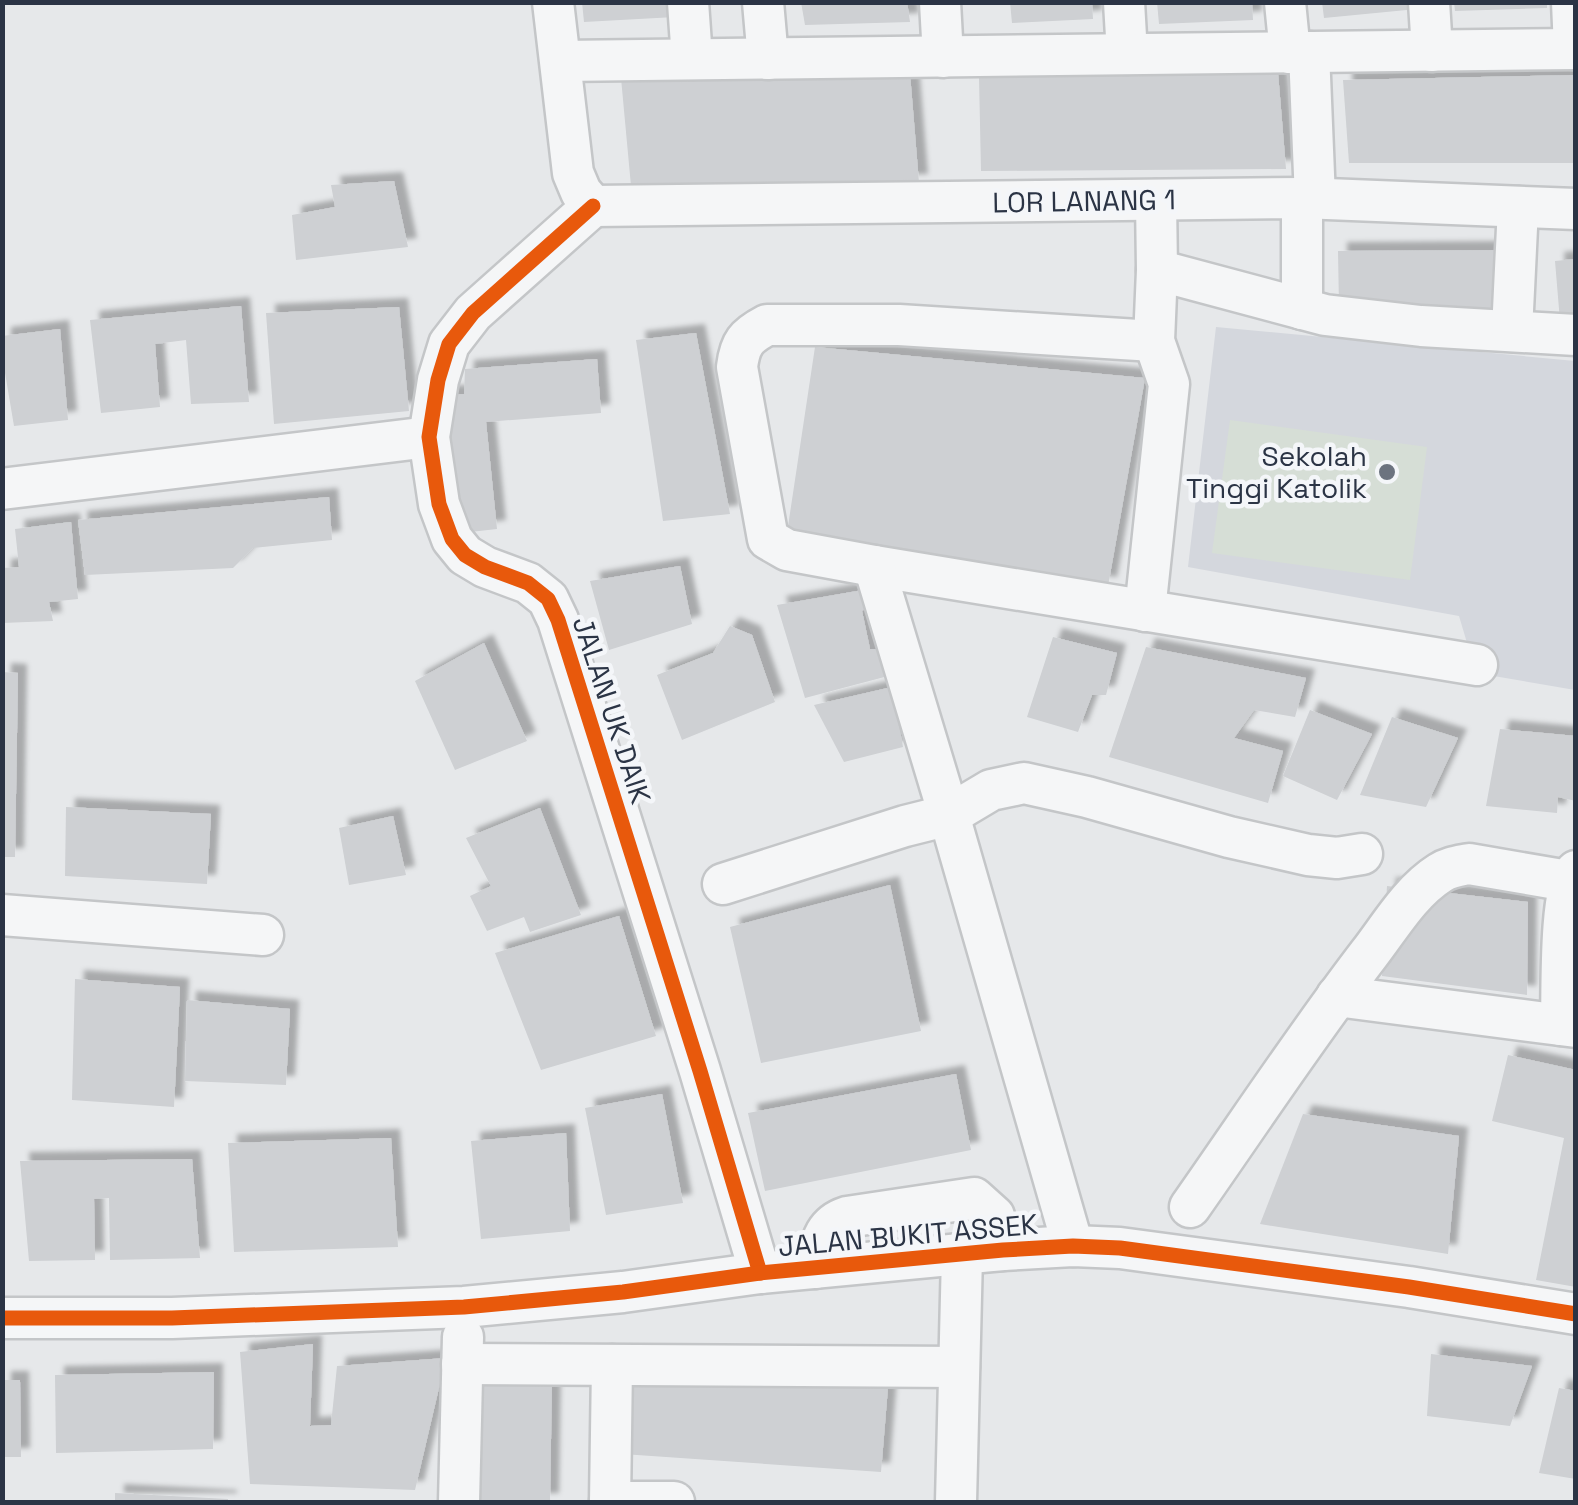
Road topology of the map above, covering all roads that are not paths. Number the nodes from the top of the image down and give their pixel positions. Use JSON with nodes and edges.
{"nodes":[{"id":1,"x":553,"y":2,"type":"edge"},
{"id":2,"x":688,"y":2,"type":"edge"},
{"id":3,"x":763,"y":2,"type":"edge"},
{"id":4,"x":940,"y":2,"type":"edge"},
{"id":5,"x":1124,"y":2,"type":"edge"},
{"id":6,"x":1285,"y":2,"type":"edge"},
{"id":7,"x":1429,"y":2,"type":"edge"},
{"id":8,"x":1572,"y":2,"type":"edge"},
{"id":9,"x":1575,"y":49,"type":"edge"},
{"id":10,"x":1432,"y":50,"type":"junction"},
{"id":11,"x":1299,"y":52,"type":"junction"},
{"id":12,"x":1127,"y":54,"type":"junction"},
{"id":13,"x":943,"y":56,"type":"junction"},
{"id":14,"x":768,"y":58,"type":"junction"},
{"id":15,"x":692,"y":59,"type":"junction"},
{"id":16,"x":561,"y":61,"type":"junction"},
{"id":17,"x":1309,"y":198,"type":"junction"},
{"id":18,"x":1156,"y":200,"type":"junction"},
{"id":19,"x":592,"y":206,"type":"junction"},
{"id":20,"x":1518,"y":206,"type":"junction"},
{"id":21,"x":1576,"y":209,"type":"edge"},
{"id":22,"x":1157,"y":270,"type":"junction"},
{"id":23,"x":1302,"y":309,"type":"junction"},
{"id":24,"x":1512,"y":330,"type":"junction"},
{"id":25,"x":1576,"y":335,"type":"edge"},
{"id":26,"x":1154,"y":341,"type":"junction"},
{"id":27,"x":429,"y":437,"type":"junction"},
{"id":28,"x":2,"y":488,"type":"edge"},
{"id":29,"x":874,"y":566,"type":"junction"},
{"id":30,"x":1145,"y":610,"type":"junction"},
{"id":31,"x":1477,"y":665,"type":"dead end"},
{"id":32,"x":949,"y":816,"type":"junction"},
{"id":33,"x":1362,"y":854,"type":"dead end"},
{"id":34,"x":1572,"y":876,"type":"edge"},
{"id":35,"x":723,"y":884,"type":"dead end"},
{"id":36,"x":2,"y":915,"type":"edge"},
{"id":37,"x":263,"y":935,"type":"dead end"},
{"id":38,"x":1569,"y":952,"type":"edge"},
{"id":39,"x":1336,"y":996,"type":"junction"},
{"id":40,"x":1568,"y":1026,"type":"edge"},
{"id":41,"x":1190,"y":1208,"type":"dead end"},
{"id":42,"x":1073,"y":1246,"type":"junction"},
{"id":43,"x":1002,"y":1250,"type":"junction"},
{"id":44,"x":962,"y":1255,"type":"junction"},
{"id":45,"x":815,"y":1268,"type":"junction"},
{"id":46,"x":760,"y":1272,"type":"junction"},
{"id":47,"x":464,"y":1306,"type":"junction"},
{"id":48,"x":1576,"y":1314,"type":"edge"},
{"id":49,"x":2,"y":1318,"type":"edge"},
{"id":50,"x":462,"y":1364,"type":"junction"},
{"id":51,"x":612,"y":1365,"type":"junction"},
{"id":52,"x":960,"y":1367,"type":"junction"},
{"id":53,"x":458,"y":1502,"type":"edge"},
{"id":54,"x":610,"y":1502,"type":"edge"},
{"id":55,"x":674,"y":1502,"type":"edge"},
{"id":56,"x":956,"y":1502,"type":"edge"}],
"edges":[{"from":1,"to":16,"type":"street"},
{"from":2,"to":15,"type":"street"},
{"from":3,"to":14,"type":"street"},
{"from":4,"to":13,"type":"street"},
{"from":5,"to":12,"type":"street"},
{"from":6,"to":11,"type":"street"},
{"from":7,"to":10,"type":"street"},
{"from":8,"to":9,"type":"street"},
{"from":9,"to":10,"type":"street"},
{"from":10,"to":11,"type":"street"},
{"from":11,"to":12,"type":"street"},
{"from":11,"to":17,"type":"street"},
{"from":12,"to":13,"type":"street"},
{"from":13,"to":14,"type":"street"},
{"from":14,"to":15,"type":"street"},
{"from":15,"to":16,"type":"street"},
{"from":16,"to":19,"type":"street"},
{"from":17,"to":18,"type":"street","name":"LOR LANANG 1"},
{"from":17,"to":20,"type":"street","name":"LOR LANANG 1"},
{"from":17,"to":23,"type":"street"},
{"from":18,"to":19,"type":"street","name":"LOR LANANG 1"},
{"from":18,"to":22,"type":"street"},
{"from":19,"to":27,"type":"street","name":"JALAN UK DAIK"},
{"from":20,"to":21,"type":"street","name":"LOR LANANG 1"},
{"from":20,"to":24,"type":"street"},
{"from":22,"to":23,"type":"street"},
{"from":22,"to":26,"type":"street"},
{"from":23,"to":24,"type":"street"},
{"from":24,"to":25,"type":"street"},
{"from":26,"to":29,"type":"street"},
{"from":26,"to":30,"type":"street"},
{"from":27,"to":28,"type":"street"},
{"from":27,"to":46,"type":"street","name":"JALAN UK DAIK"},
{"from":29,"to":30,"type":"street"},
{"from":29,"to":32,"type":"street"},
{"from":30,"to":31,"type":"street"},
{"from":32,"to":33,"type":"street"},
{"from":32,"to":35,"type":"street"},
{"from":32,"to":42,"type":"street"},
{"from":34,"to":38,"type":"street"},
{"from":34,"to":39,"type":"street"},
{"from":36,"to":37,"type":"street"},
{"from":38,"to":40,"type":"street"},
{"from":39,"to":40,"type":"street"},
{"from":39,"to":41,"type":"street"},
{"from":42,"to":43,"type":"street","name":"JALAN BUKIT ASSEK"},
{"from":42,"to":48,"type":"street","name":"JALAN BUKIT ASSEK"},
{"from":43,"to":44,"type":"street","name":"JALAN BUKIT ASSEK"},
{"from":43,"to":45,"type":"street"},
{"from":44,"to":45,"type":"street","name":"JALAN BUKIT ASSEK"},
{"from":44,"to":52,"type":"street"},
{"from":45,"to":46,"type":"street","name":"JALAN BUKIT ASSEK"},
{"from":46,"to":47,"type":"street","name":"JALAN BUKIT ASSEK"},
{"from":47,"to":49,"type":"street","name":"JALAN BUKIT ASSEK"},
{"from":47,"to":50,"type":"street"},
{"from":50,"to":51,"type":"street"},
{"from":50,"to":53,"type":"street"},
{"from":51,"to":52,"type":"street"},
{"from":51,"to":54,"type":"street"},
{"from":52,"to":56,"type":"street"},
{"from":54,"to":55,"type":"street"}]}
